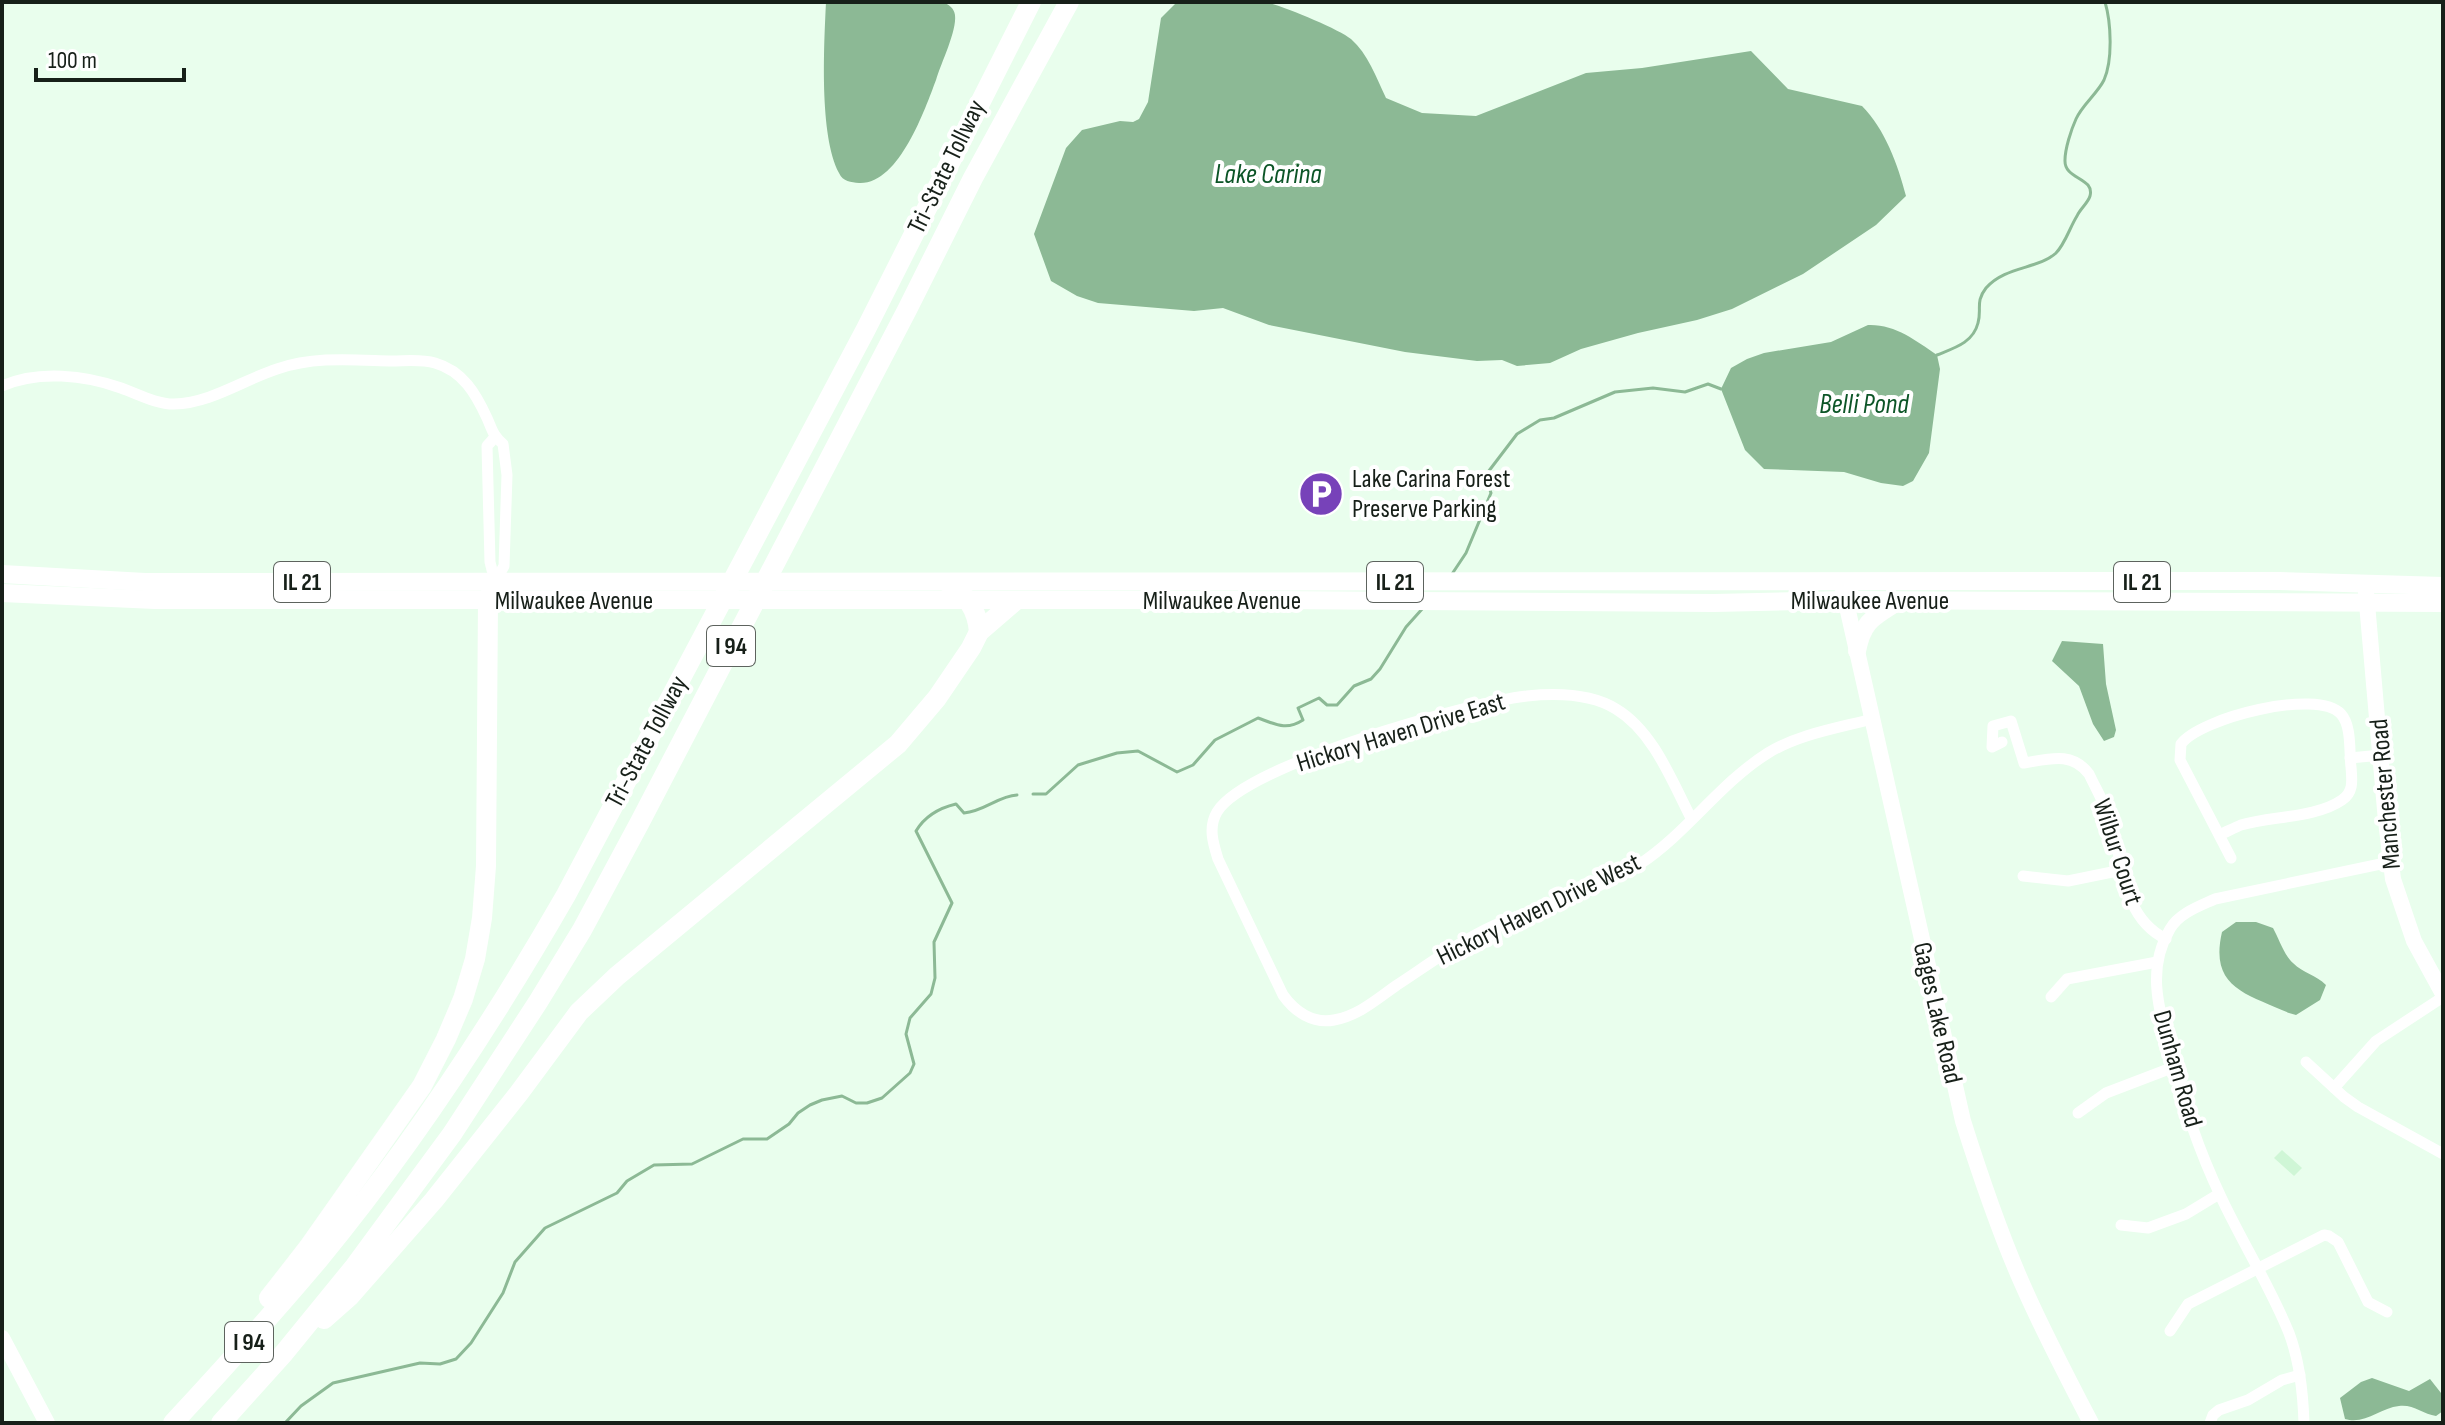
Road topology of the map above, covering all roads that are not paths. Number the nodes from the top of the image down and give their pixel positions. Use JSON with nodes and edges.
{"nodes":[{"id":1,"x":1031,"y":2,"type":"edge"},
{"id":2,"x":1069,"y":2,"type":"edge"},
{"id":3,"x":2,"y":386,"type":"edge"},
{"id":4,"x":495,"y":437,"type":"junction"},
{"id":5,"x":2,"y":574,"type":"edge"},
{"id":6,"x":948,"y":583,"type":"junction"},
{"id":7,"x":2443,"y":586,"type":"edge"},
{"id":8,"x":491,"y":591,"type":"junction"},
{"id":9,"x":1843,"y":591,"type":"junction"},
{"id":10,"x":807,"y":592,"type":"junction"},
{"id":11,"x":2,"y":593,"type":"edge"},
{"id":12,"x":2366,"y":593,"type":"junction"},
{"id":13,"x":1900,"y":600,"type":"junction"},
{"id":14,"x":971,"y":601,"type":"junction"},
{"id":15,"x":1015,"y":601,"type":"junction"},
{"id":16,"x":2443,"y":603,"type":"edge"},
{"id":17,"x":979,"y":632,"type":"junction"},
{"id":18,"x":1857,"y":651,"type":"junction"},
{"id":19,"x":1872,"y":719,"type":"junction"},
{"id":20,"x":2002,"y":742,"type":"dead end"},
{"id":21,"x":2381,"y":755,"type":"junction"},
{"id":22,"x":2350,"y":758,"type":"junction"},
{"id":23,"x":1691,"y":818,"type":"junction"},
{"id":24,"x":2219,"y":835,"type":"junction"},
{"id":25,"x":2231,"y":858,"type":"dead end"},
{"id":26,"x":2390,"y":862,"type":"junction"},
{"id":27,"x":2122,"y":870,"type":"junction"},
{"id":28,"x":2023,"y":876,"type":"dead end"},
{"id":29,"x":2166,"y":939,"type":"junction"},
{"id":30,"x":1264,"y":952,"type":"joint"},
{"id":31,"x":2157,"y":962,"type":"junction"},
{"id":32,"x":2443,"y":995,"type":"edge"},
{"id":33,"x":2051,"y":997,"type":"dead end"},
{"id":34,"x":2306,"y":1062,"type":"dead end"},
{"id":35,"x":2174,"y":1067,"type":"junction"},
{"id":36,"x":2334,"y":1088,"type":"junction"},
{"id":37,"x":2078,"y":1113,"type":"dead end"},
{"id":38,"x":2443,"y":1154,"type":"edge"},
{"id":39,"x":2219,"y":1194,"type":"junction"},
{"id":40,"x":2121,"y":1225,"type":"dead end"},
{"id":41,"x":2257,"y":1270,"type":"junction"},
{"id":42,"x":2387,"y":1312,"type":"dead end"},
{"id":43,"x":2170,"y":1331,"type":"dead end"},
{"id":44,"x":2,"y":1338,"type":"edge"},
{"id":45,"x":284,"y":1353,"type":"junction"},
{"id":46,"x":2300,"y":1375,"type":"junction"},
{"id":47,"x":47,"y":1423,"type":"edge"},
{"id":48,"x":171,"y":1423,"type":"edge"},
{"id":49,"x":221,"y":1423,"type":"edge"},
{"id":50,"x":2091,"y":1423,"type":"edge"},
{"id":51,"x":2210,"y":1423,"type":"edge"},
{"id":52,"x":2304,"y":1423,"type":"edge"}],
"edges":[{"from":1,"to":48,"type":"highway","name":"Tri-State Tollway","number":"I 94"},
{"from":2,"to":45,"type":"highway","name":"Tri-State Tollway","number":"I 94"},
{"from":3,"to":4,"type":"street"},
{"from":4,"to":8,"type":"street"},
{"from":4,"to":8,"type":"street"},
{"from":5,"to":8,"type":"main road","name":"Milwaukee Avenue","number":"IL 21"},
{"from":6,"to":9,"type":"main road","name":"Milwaukee Avenue","number":"IL 21"},
{"from":6,"to":10,"type":"main road","name":"Milwaukee Avenue","number":"IL 21"},
{"from":6,"to":14,"type":"highway"},
{"from":7,"to":12,"type":"main road","name":"Milwaukee Avenue","number":"IL 21"},
{"from":8,"to":10,"type":"main road","name":"Milwaukee Avenue","number":"IL 21"},
{"from":8,"to":10,"type":"main road","name":"Milwaukee Avenue","number":"IL 21"},
{"from":8,"to":11,"type":"main road","name":"Milwaukee Avenue","number":"IL 21"},
{"from":8,"to":48,"type":"highway"},
{"from":9,"to":12,"type":"main road","name":"Milwaukee Avenue","number":"IL 21"},
{"from":9,"to":13,"type":"main road","name":"Milwaukee Avenue","number":"IL 21"},
{"from":9,"to":15,"type":"main road","name":"Milwaukee Avenue","number":"IL 21"},
{"from":9,"to":18,"type":"street","name":"Gages Lake Road"},
{"from":10,"to":14,"type":"main road","name":"Milwaukee Avenue","number":"IL 21"},
{"from":12,"to":13,"type":"main road","name":"Milwaukee Avenue","number":"IL 21"},
{"from":12,"to":16,"type":"main road","name":"Milwaukee Avenue","number":"IL 21"},
{"from":12,"to":21,"type":"street","name":"Manchester Road"},
{"from":13,"to":18,"type":"main road"},
{"from":14,"to":15,"type":"main road","name":"Milwaukee Avenue","number":"IL 21"},
{"from":14,"to":17,"type":"highway"},
{"from":15,"to":17,"type":"highway"},
{"from":17,"to":45,"type":"highway"},
{"from":18,"to":19,"type":"street","name":"Gages Lake Road"},
{"from":19,"to":23,"type":"street","name":"Hickory Haven Drive West"},
{"from":19,"to":50,"type":"street","name":"Gages Lake Road"},
{"from":20,"to":27,"type":"street","name":"Wilbur Court"},
{"from":21,"to":22,"type":"street"},
{"from":21,"to":26,"type":"street","name":"Manchester Road"},
{"from":22,"to":24,"type":"street"},
{"from":22,"to":24,"type":"street"},
{"from":23,"to":30,"type":"street","name":"Hickory Haven Drive West"},
{"from":23,"to":30,"type":"street","name":"Hickory Haven Drive East"},
{"from":24,"to":25,"type":"street"},
{"from":26,"to":29,"type":"street","name":"Dunham Road"},
{"from":26,"to":32,"type":"street","name":"Manchester Road"},
{"from":27,"to":28,"type":"street"},
{"from":27,"to":29,"type":"street","name":"Wilbur Court"},
{"from":29,"to":31,"type":"street","name":"Dunham Road"},
{"from":31,"to":33,"type":"street"},
{"from":31,"to":35,"type":"street","name":"Dunham Road"},
{"from":32,"to":36,"type":"street"},
{"from":34,"to":36,"type":"street"},
{"from":35,"to":37,"type":"street"},
{"from":35,"to":39,"type":"street","name":"Dunham Road"},
{"from":36,"to":38,"type":"street"},
{"from":39,"to":40,"type":"street"},
{"from":39,"to":41,"type":"street","name":"Dunham Road"},
{"from":41,"to":42,"type":"street"},
{"from":41,"to":43,"type":"street"},
{"from":41,"to":46,"type":"street","name":"Dunham Road"},
{"from":44,"to":47,"type":"street"},
{"from":45,"to":49,"type":"highway","name":"Tri-State Tollway","number":"I 94"},
{"from":46,"to":51,"type":"street"},
{"from":46,"to":52,"type":"street","name":"Dunham Road"}]}
